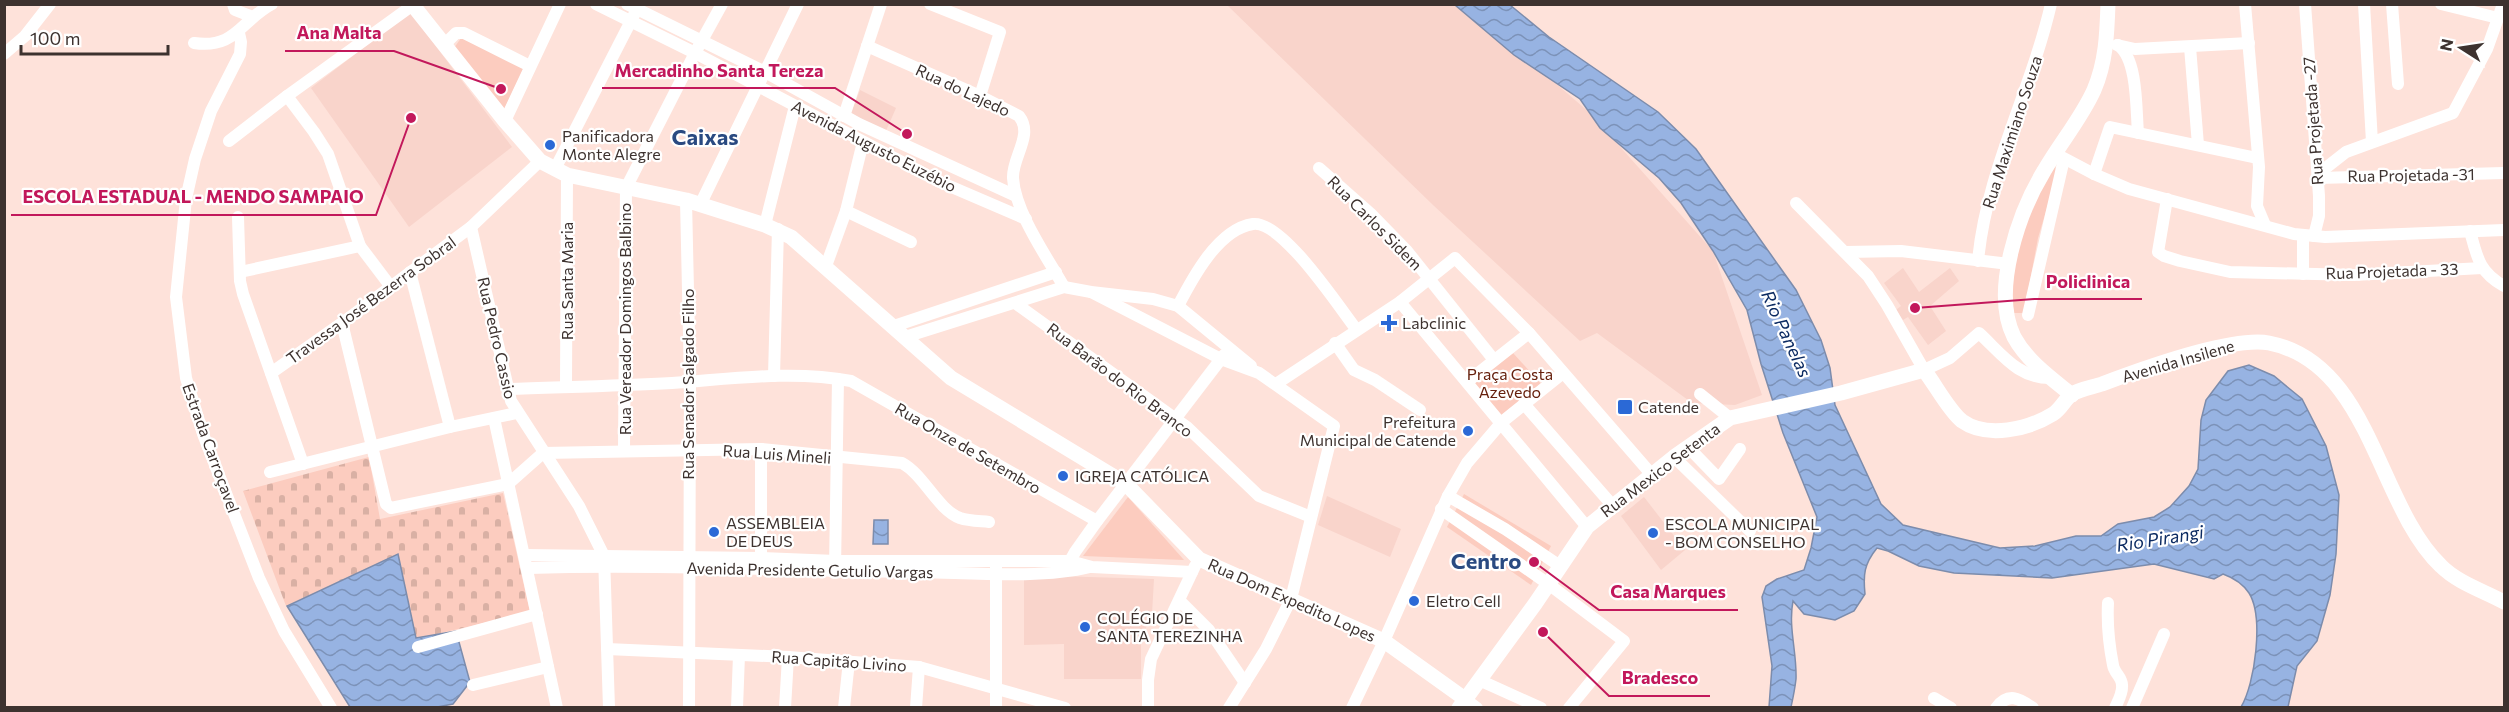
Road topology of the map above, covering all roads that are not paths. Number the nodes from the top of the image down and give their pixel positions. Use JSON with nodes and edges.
{"nodes":[{"id":1,"x":233,"y":4,"type":"edge"},
{"id":2,"x":272,"y":4,"type":"edge"},
{"id":3,"x":560,"y":4,"type":"edge"},
{"id":4,"x":596,"y":4,"type":"edge"},
{"id":5,"x":722,"y":4,"type":"edge"},
{"id":6,"x":798,"y":4,"type":"edge"},
{"id":7,"x":881,"y":4,"type":"edge"},
{"id":8,"x":930,"y":4,"type":"edge"},
{"id":9,"x":2051,"y":4,"type":"edge"},
{"id":10,"x":2108,"y":4,"type":"edge"},
{"id":11,"x":2246,"y":4,"type":"edge"},
{"id":12,"x":2305,"y":4,"type":"edge"},
{"id":13,"x":2364,"y":4,"type":"edge"},
{"id":14,"x":2392,"y":4,"type":"edge"},
{"id":15,"x":2441,"y":4,"type":"edge"},
{"id":16,"x":2503,"y":4,"type":"edge"},
{"id":17,"x":412,"y":5,"type":"edge"},
{"id":18,"x":44,"y":6,"type":"edge"},
{"id":19,"x":635,"y":6,"type":"edge"},
{"id":20,"x":253,"y":17,"type":"junction"},
{"id":21,"x":2498,"y":18,"type":"junction"},
{"id":22,"x":630,"y":22,"type":"junction"},
{"id":23,"x":238,"y":33,"type":"junction"},
{"id":24,"x":702,"y":40,"type":"junction"},
{"id":25,"x":194,"y":43,"type":"dead end"},
{"id":26,"x":2112,"y":43,"type":"junction"},
{"id":27,"x":445,"y":44,"type":"junction"},
{"id":28,"x":2249,"y":44,"type":"junction"},
{"id":29,"x":867,"y":46,"type":"junction"},
{"id":30,"x":2190,"y":46,"type":"junction"},
{"id":31,"x":695,"y":53,"type":"junction"},
{"id":32,"x":4,"y":54,"type":"edge"},
{"id":33,"x":530,"y":66,"type":"junction"},
{"id":34,"x":765,"y":72,"type":"junction"},
{"id":35,"x":2398,"y":84,"type":"dead end"},
{"id":36,"x":757,"y":87,"type":"junction"},
{"id":37,"x":287,"y":96,"type":"junction"},
{"id":38,"x":980,"y":96,"type":"junction"},
{"id":39,"x":795,"y":106,"type":"junction"},
{"id":40,"x":844,"y":116,"type":"junction"},
{"id":41,"x":505,"y":121,"type":"junction"},
{"id":42,"x":2138,"y":132,"type":"junction"},
{"id":43,"x":229,"y":141,"type":"dead end"},
{"id":44,"x":863,"y":142,"type":"junction"},
{"id":45,"x":2372,"y":142,"type":"junction"},
{"id":46,"x":2198,"y":145,"type":"junction"},
{"id":47,"x":2060,"y":156,"type":"junction"},
{"id":48,"x":2258,"y":158,"type":"junction"},
{"id":49,"x":540,"y":161,"type":"junction"},
{"id":50,"x":1319,"y":168,"type":"dead end"},
{"id":51,"x":561,"y":172,"type":"junction"},
{"id":52,"x":2505,"y":173,"type":"edge"},
{"id":53,"x":2094,"y":174,"type":"junction"},
{"id":54,"x":2318,"y":176,"type":"junction"},
{"id":55,"x":626,"y":188,"type":"junction"},
{"id":56,"x":1016,"y":195,"type":"junction"},
{"id":57,"x":2167,"y":199,"type":"junction"},
{"id":58,"x":693,"y":202,"type":"junction"},
{"id":59,"x":1796,"y":203,"type":"dead end"},
{"id":60,"x":2257,"y":206,"type":"junction"},
{"id":61,"x":846,"y":211,"type":"junction"},
{"id":62,"x":238,"y":217,"type":"dead end"},
{"id":63,"x":1026,"y":219,"type":"junction"},
{"id":64,"x":2249,"y":220,"type":"junction"},
{"id":65,"x":2265,"y":225,"type":"junction"},
{"id":66,"x":471,"y":227,"type":"junction"},
{"id":67,"x":771,"y":227,"type":"junction"},
{"id":68,"x":2505,"y":230,"type":"edge"},
{"id":69,"x":2470,"y":231,"type":"junction"},
{"id":70,"x":2309,"y":236,"type":"junction"},
{"id":71,"x":910,"y":242,"type":"dead end"},
{"id":72,"x":360,"y":246,"type":"junction"},
{"id":73,"x":1846,"y":252,"type":"junction"},
{"id":74,"x":1978,"y":261,"type":"junction"},
{"id":75,"x":2009,"y":264,"type":"junction"},
{"id":76,"x":826,"y":266,"type":"junction"},
{"id":77,"x":2482,"y":268,"type":"junction"},
{"id":78,"x":240,"y":272,"type":"junction"},
{"id":79,"x":410,"y":272,"type":"junction"},
{"id":80,"x":1056,"y":272,"type":"junction"},
{"id":81,"x":2303,"y":274,"type":"junction"},
{"id":82,"x":1430,"y":279,"type":"junction"},
{"id":83,"x":391,"y":286,"type":"junction"},
{"id":84,"x":2505,"y":286,"type":"edge"},
{"id":85,"x":1064,"y":287,"type":"junction"},
{"id":86,"x":1091,"y":292,"type":"junction"},
{"id":87,"x":1400,"y":302,"type":"junction"},
{"id":88,"x":1015,"y":303,"type":"junction"},
{"id":89,"x":1178,"y":306,"type":"junction"},
{"id":90,"x":2028,"y":315,"type":"dead end"},
{"id":91,"x":342,"y":323,"type":"junction"},
{"id":92,"x":1356,"y":329,"type":"junction"},
{"id":93,"x":900,"y":332,"type":"junction"},
{"id":94,"x":1528,"y":333,"type":"junction"},
{"id":95,"x":1335,"y":343,"type":"junction"},
{"id":96,"x":1228,"y":348,"type":"junction"},
{"id":97,"x":1221,"y":359,"type":"junction"},
{"id":98,"x":1494,"y":360,"type":"junction"},
{"id":99,"x":1924,"y":370,"type":"junction"},
{"id":100,"x":271,"y":373,"type":"junction"},
{"id":101,"x":1259,"y":373,"type":"junction"},
{"id":102,"x":1563,"y":373,"type":"junction"},
{"id":103,"x":774,"y":376,"type":"junction"},
{"id":104,"x":2052,"y":378,"type":"junction"},
{"id":105,"x":838,"y":379,"type":"junction"},
{"id":106,"x":690,"y":381,"type":"junction"},
{"id":107,"x":1467,"y":382,"type":"junction"},
{"id":108,"x":1276,"y":384,"type":"junction"},
{"id":109,"x":566,"y":386,"type":"junction"},
{"id":110,"x":624,"y":386,"type":"junction"},
{"id":111,"x":508,"y":389,"type":"junction"},
{"id":112,"x":1700,"y":394,"type":"dead end"},
{"id":113,"x":2072,"y":394,"type":"junction"},
{"id":114,"x":1524,"y":404,"type":"junction"},
{"id":115,"x":1420,"y":410,"type":"dead end"},
{"id":116,"x":517,"y":413,"type":"junction"},
{"id":117,"x":1730,"y":417,"type":"junction"},
{"id":118,"x":494,"y":418,"type":"junction"},
{"id":119,"x":1176,"y":418,"type":"junction"},
{"id":120,"x":1502,"y":422,"type":"junction"},
{"id":121,"x":450,"y":427,"type":"junction"},
{"id":122,"x":372,"y":446,"type":"junction"},
{"id":123,"x":1689,"y":447,"type":"junction"},
{"id":124,"x":688,"y":449,"type":"junction"},
{"id":125,"x":760,"y":449,"type":"junction"},
{"id":126,"x":1740,"y":449,"type":"dead end"},
{"id":127,"x":624,"y":450,"type":"junction"},
{"id":128,"x":543,"y":453,"type":"junction"},
{"id":129,"x":1674,"y":457,"type":"junction"},
{"id":130,"x":838,"y":458,"type":"junction"},
{"id":131,"x":303,"y":464,"type":"junction"},
{"id":132,"x":270,"y":472,"type":"dead end"},
{"id":133,"x":1652,"y":475,"type":"junction"},
{"id":134,"x":508,"y":484,"type":"junction"},
{"id":135,"x":1126,"y":484,"type":"junction"},
{"id":136,"x":1450,"y":491,"type":"junction"},
{"id":137,"x":1613,"y":506,"type":"junction"},
{"id":138,"x":1442,"y":509,"type":"junction"},
{"id":139,"x":1311,"y":517,"type":"junction"},
{"id":140,"x":1097,"y":521,"type":"junction"},
{"id":141,"x":989,"y":522,"type":"dead end"},
{"id":142,"x":1587,"y":527,"type":"junction"},
{"id":143,"x":1750,"y":531,"type":"dead end"},
{"id":144,"x":525,"y":555,"type":"junction"},
{"id":145,"x":604,"y":561,"type":"junction"},
{"id":146,"x":689,"y":562,"type":"junction"},
{"id":147,"x":760,"y":563,"type":"junction"},
{"id":148,"x":1196,"y":565,"type":"junction"},
{"id":149,"x":835,"y":566,"type":"junction"},
{"id":150,"x":1560,"y":566,"type":"junction"},
{"id":151,"x":996,"y":567,"type":"junction"},
{"id":152,"x":1070,"y":567,"type":"junction"},
{"id":153,"x":528,"y":568,"type":"junction"},
{"id":154,"x":1547,"y":583,"type":"junction"},
{"id":155,"x":1291,"y":598,"type":"junction"},
{"id":156,"x":1180,"y":601,"type":"junction"},
{"id":157,"x":2505,"y":602,"type":"edge"},
{"id":158,"x":2109,"y":603,"type":"dead end"},
{"id":159,"x":537,"y":614,"type":"junction"},
{"id":160,"x":2164,"y":634,"type":"dead end"},
{"id":161,"x":1384,"y":642,"type":"junction"},
{"id":162,"x":418,"y":647,"type":"dead end"},
{"id":163,"x":607,"y":649,"type":"junction"},
{"id":164,"x":688,"y":652,"type":"junction"},
{"id":165,"x":739,"y":655,"type":"junction"},
{"id":166,"x":788,"y":657,"type":"junction"},
{"id":167,"x":849,"y":661,"type":"junction"},
{"id":168,"x":548,"y":667,"type":"junction"},
{"id":169,"x":919,"y":667,"type":"junction"},
{"id":170,"x":1479,"y":680,"type":"junction"},
{"id":171,"x":1245,"y":683,"type":"junction"},
{"id":172,"x":473,"y":685,"type":"dead end"},
{"id":173,"x":997,"y":688,"type":"junction"},
{"id":174,"x":1934,"y":698,"type":"dead end"},
{"id":175,"x":1467,"y":705,"type":"edge"},
{"id":176,"x":331,"y":708,"type":"edge"},
{"id":177,"x":557,"y":708,"type":"edge"},
{"id":178,"x":609,"y":708,"type":"edge"},
{"id":179,"x":689,"y":708,"type":"edge"},
{"id":180,"x":738,"y":708,"type":"edge"},
{"id":181,"x":785,"y":708,"type":"edge"},
{"id":182,"x":844,"y":708,"type":"edge"},
{"id":183,"x":916,"y":708,"type":"edge"},
{"id":184,"x":996,"y":708,"type":"edge"},
{"id":185,"x":1065,"y":708,"type":"edge"},
{"id":186,"x":1148,"y":708,"type":"edge"},
{"id":187,"x":1229,"y":708,"type":"edge"},
{"id":188,"x":1353,"y":708,"type":"edge"},
{"id":189,"x":1541,"y":708,"type":"edge"},
{"id":190,"x":1569,"y":708,"type":"edge"},
{"id":191,"x":1951,"y":708,"type":"edge"},
{"id":192,"x":1996,"y":708,"type":"edge"},
{"id":193,"x":2033,"y":708,"type":"edge"},
{"id":194,"x":2115,"y":708,"type":"edge"},
{"id":195,"x":2132,"y":708,"type":"edge"}],
"edges":[{"from":1,"to":20,"type":"street"},
{"from":2,"to":20,"type":"street"},
{"from":3,"to":33,"type":"street"},
{"from":4,"to":22,"type":"street","name":"Avenida Augusto Euzébio"},
{"from":5,"to":24,"type":"street"},
{"from":6,"to":34,"type":"street"},
{"from":7,"to":29,"type":"street"},
{"from":8,"to":38,"type":"street"},
{"from":9,"to":74,"type":"street","name":"Rua Maximiano Souza"},
{"from":10,"to":26,"type":"street"},
{"from":11,"to":28,"type":"street"},
{"from":12,"to":54,"type":"street","name":"Rua Projetada -27"},
{"from":13,"to":45,"type":"street"},
{"from":14,"to":35,"type":"street"},
{"from":15,"to":21,"type":"street"},
{"from":16,"to":21,"type":"street"},
{"from":17,"to":27,"type":"street"},
{"from":17,"to":37,"type":"street"},
{"from":18,"to":32,"type":"street"},
{"from":19,"to":22,"type":"street"},
{"from":19,"to":24,"type":"street","name":"Avenida Augusto Euzébio"},
{"from":20,"to":23,"type":"street"},
{"from":21,"to":45,"type":"street"},
{"from":22,"to":31,"type":"street","name":"Avenida Augusto Euzébio"},
{"from":22,"to":51,"type":"street"},
{"from":23,"to":25,"type":"street"},
{"from":23,"to":176,"type":"street","name":"Estrada Carroçavel"},
{"from":24,"to":31,"type":"street"},
{"from":24,"to":34,"type":"street","name":"Avenida Augusto Euzébio"},
{"from":26,"to":30,"type":"street"},
{"from":26,"to":42,"type":"street"},
{"from":26,"to":47,"type":"street"},
{"from":27,"to":33,"type":"street"},
{"from":27,"to":41,"type":"street"},
{"from":28,"to":30,"type":"street"},
{"from":28,"to":48,"type":"street"},
{"from":29,"to":38,"type":"street","name":"Rua do Lajedo"},
{"from":29,"to":40,"type":"street"},
{"from":30,"to":46,"type":"street"},
{"from":31,"to":36,"type":"street","name":"Avenida Augusto Euzébio"},
{"from":31,"to":55,"type":"street"},
{"from":33,"to":41,"type":"street"},
{"from":34,"to":36,"type":"street"},
{"from":34,"to":40,"type":"street","name":"Avenida Augusto Euzébio"},
{"from":36,"to":39,"type":"street","name":"Avenida Augusto Euzébio"},
{"from":36,"to":58,"type":"street"},
{"from":37,"to":43,"type":"street"},
{"from":37,"to":72,"type":"street"},
{"from":38,"to":56,"type":"street","name":"Rua do Lajedo"},
{"from":39,"to":44,"type":"street","name":"Avenida Augusto Euzébio"},
{"from":39,"to":67,"type":"street"},
{"from":40,"to":56,"type":"street","name":"Avenida Augusto Euzébio"},
{"from":41,"to":49,"type":"street"},
{"from":42,"to":46,"type":"street"},
{"from":42,"to":53,"type":"street"},
{"from":44,"to":61,"type":"street"},
{"from":44,"to":63,"type":"street","name":"Avenida Augusto Euzébio"},
{"from":45,"to":54,"type":"street"},
{"from":46,"to":48,"type":"street"},
{"from":47,"to":53,"type":"street"},
{"from":47,"to":75,"type":"street"},
{"from":47,"to":90,"type":"street"},
{"from":48,"to":60,"type":"street"},
{"from":49,"to":51,"type":"street"},
{"from":49,"to":66,"type":"street"},
{"from":50,"to":82,"type":"street","name":"Rua Carlos Sidem"},
{"from":51,"to":55,"type":"street"},
{"from":51,"to":109,"type":"street","name":"Rua Santa Maria"},
{"from":52,"to":54,"type":"street","name":"Rua Projetada -31"},
{"from":53,"to":57,"type":"street"},
{"from":54,"to":70,"type":"street","name":"Rua Projetada -27"},
{"from":55,"to":58,"type":"street"},
{"from":55,"to":110,"type":"street","name":"Rua Vereador Domingos Balbino"},
{"from":56,"to":63,"type":"street","name":"Rua do Lajedo"},
{"from":57,"to":64,"type":"street"},
{"from":57,"to":81,"type":"street","name":"Rua Projetada - 33"},
{"from":58,"to":67,"type":"street"},
{"from":58,"to":106,"type":"street","name":"Rua Senador Salgado Filho"},
{"from":59,"to":73,"type":"street"},
{"from":60,"to":64,"type":"street"},
{"from":60,"to":65,"type":"street"},
{"from":61,"to":71,"type":"street"},
{"from":61,"to":76,"type":"street"},
{"from":62,"to":78,"type":"street"},
{"from":63,"to":80,"type":"street","name":"Rua do Lajedo"},
{"from":64,"to":65,"type":"street"},
{"from":65,"to":70,"type":"street"},
{"from":66,"to":79,"type":"street","name":"Travessa José Bezerra Sobral"},
{"from":66,"to":111,"type":"street","name":"Rua Pedro Cassio"},
{"from":67,"to":76,"type":"street"},
{"from":67,"to":103,"type":"street"},
{"from":68,"to":69,"type":"street"},
{"from":69,"to":70,"type":"street"},
{"from":69,"to":77,"type":"street"},
{"from":70,"to":81,"type":"street","name":"Rua Projetada -27"},
{"from":72,"to":78,"type":"street"},
{"from":72,"to":83,"type":"street"},
{"from":73,"to":74,"type":"street"},
{"from":73,"to":99,"type":"street"},
{"from":74,"to":75,"type":"street"},
{"from":75,"to":104,"type":"street"},
{"from":76,"to":93,"type":"street"},
{"from":77,"to":81,"type":"street","name":"Rua Projetada - 33"},
{"from":77,"to":84,"type":"street"},
{"from":78,"to":100,"type":"street"},
{"from":79,"to":83,"type":"street","name":"Travessa José Bezerra Sobral"},
{"from":79,"to":121,"type":"street"},
{"from":80,"to":85,"type":"street","name":"Rua do Lajedo"},
{"from":80,"to":93,"type":"street"},
{"from":82,"to":87,"type":"street"},
{"from":82,"to":94,"type":"street"},
{"from":82,"to":98,"type":"street","name":"Rua Carlos Sidem"},
{"from":83,"to":91,"type":"street","name":"Travessa José Bezerra Sobral"},
{"from":85,"to":86,"type":"street"},
{"from":85,"to":88,"type":"street"},
{"from":86,"to":89,"type":"street"},
{"from":86,"to":97,"type":"street"},
{"from":87,"to":92,"type":"street"},
{"from":87,"to":107,"type":"street"},
{"from":88,"to":93,"type":"street"},
{"from":88,"to":119,"type":"street","name":"Rua Barão do Rio Branco"},
{"from":89,"to":92,"type":"street"},
{"from":89,"to":96,"type":"street"},
{"from":91,"to":100,"type":"street","name":"Travessa José Bezerra Sobral"},
{"from":91,"to":122,"type":"street"},
{"from":92,"to":95,"type":"street"},
{"from":93,"to":135,"type":"street"},
{"from":94,"to":98,"type":"street"},
{"from":94,"to":102,"type":"street"},
{"from":95,"to":108,"type":"street"},
{"from":95,"to":115,"type":"street"},
{"from":96,"to":97,"type":"street"},
{"from":96,"to":101,"type":"street"},
{"from":97,"to":101,"type":"street"},
{"from":97,"to":119,"type":"street"},
{"from":98,"to":107,"type":"street"},
{"from":99,"to":104,"type":"street"},
{"from":99,"to":113,"type":"street","name":"Avenida Insilene"},
{"from":99,"to":117,"type":"street","name":"Rua Mexico Setenta"},
{"from":100,"to":131,"type":"street"},
{"from":101,"to":108,"type":"street"},
{"from":102,"to":114,"type":"street"},
{"from":102,"to":133,"type":"street"},
{"from":103,"to":105,"type":"street","name":"Rua Onze de Setembro"},
{"from":103,"to":106,"type":"street","name":"Rua Onze de Setembro"},
{"from":104,"to":113,"type":"street"},
{"from":105,"to":130,"type":"street"},
{"from":105,"to":140,"type":"street","name":"Rua Onze de Setembro"},
{"from":106,"to":110,"type":"street","name":"Rua Onze de Setembro"},
{"from":106,"to":124,"type":"street","name":"Rua Senador Salgado Filho"},
{"from":107,"to":120,"type":"street"},
{"from":108,"to":139,"type":"street"},
{"from":109,"to":110,"type":"street","name":"Rua Onze de Setembro"},
{"from":109,"to":111,"type":"street","name":"Rua Onze de Setembro"},
{"from":110,"to":127,"type":"street","name":"Rua Vereador Domingos Balbino"},
{"from":111,"to":116,"type":"street","name":"Rua Pedro Cassio"},
{"from":112,"to":117,"type":"street"},
{"from":113,"to":157,"type":"street","name":"Avenida Insilene"},
{"from":114,"to":120,"type":"street"},
{"from":114,"to":137,"type":"street"},
{"from":116,"to":118,"type":"street"},
{"from":116,"to":128,"type":"street","name":"Rua Pedro Cassio"},
{"from":117,"to":123,"type":"street","name":"Rua Mexico Setenta"},
{"from":118,"to":121,"type":"street"},
{"from":118,"to":134,"type":"street"},
{"from":119,"to":135,"type":"street"},
{"from":119,"to":139,"type":"street","name":"Rua Barão do Rio Branco"},
{"from":120,"to":136,"type":"street"},
{"from":120,"to":142,"type":"street"},
{"from":121,"to":122,"type":"street"},
{"from":122,"to":131,"type":"street"},
{"from":122,"to":134,"type":"street"},
{"from":123,"to":126,"type":"street"},
{"from":123,"to":129,"type":"street","name":"Rua Mexico Setenta"},
{"from":124,"to":125,"type":"street","name":"Rua Luis Mineli"},
{"from":124,"to":127,"type":"street","name":"Rua Luis Mineli"},
{"from":124,"to":146,"type":"street","name":"Rua Senador Salgado Filho"},
{"from":125,"to":130,"type":"street","name":"Rua Luis Mineli"},
{"from":125,"to":147,"type":"street"},
{"from":127,"to":128,"type":"street","name":"Rua Luis Mineli"},
{"from":128,"to":134,"type":"street"},
{"from":128,"to":145,"type":"street","name":"Rua Pedro Cassio"},
{"from":129,"to":133,"type":"street","name":"Rua Mexico Setenta"},
{"from":129,"to":143,"type":"street"},
{"from":130,"to":141,"type":"street","name":"Rua Luis Mineli"},
{"from":130,"to":149,"type":"street"},
{"from":131,"to":132,"type":"street"},
{"from":133,"to":137,"type":"street","name":"Rua Mexico Setenta"},
{"from":134,"to":144,"type":"street"},
{"from":135,"to":140,"type":"street"},
{"from":135,"to":148,"type":"street"},
{"from":136,"to":138,"type":"street"},
{"from":136,"to":150,"type":"street"},
{"from":137,"to":142,"type":"street","name":"Rua Mexico Setenta"},
{"from":138,"to":154,"type":"street"},
{"from":138,"to":161,"type":"street"},
{"from":139,"to":155,"type":"street"},
{"from":140,"to":152,"type":"street"},
{"from":142,"to":150,"type":"street","name":"Rua Mexico Setenta"},
{"from":144,"to":145,"type":"street","name":"Avenida Presidente Getulio Vargas"},
{"from":144,"to":153,"type":"street"},
{"from":145,"to":146,"type":"street","name":"Avenida Presidente Getulio Vargas"},
{"from":145,"to":153,"type":"street","name":"Avenida Presidente Getulio Vargas"},
{"from":145,"to":163,"type":"street"},
{"from":146,"to":147,"type":"street","name":"Avenida Presidente Getulio Vargas"},
{"from":146,"to":164,"type":"street","name":"Rua Senador Salgado Filho"},
{"from":147,"to":149,"type":"street","name":"Avenida Presidente Getulio Vargas"},
{"from":148,"to":152,"type":"street","name":"Avenida Presidente Getulio Vargas"},
{"from":148,"to":155,"type":"street","name":"Rua Dom Expedito Lopes"},
{"from":148,"to":156,"type":"street"},
{"from":149,"to":151,"type":"street","name":"Avenida Presidente Getulio Vargas"},
{"from":150,"to":154,"type":"street","name":"Rua Mexico Setenta"},
{"from":151,"to":152,"type":"street","name":"Avenida Presidente Getulio Vargas"},
{"from":151,"to":173,"type":"street"},
{"from":153,"to":159,"type":"street"},
{"from":154,"to":170,"type":"street","name":"Rua Mexico Setenta"},
{"from":154,"to":190,"type":"street"},
{"from":155,"to":161,"type":"street","name":"Rua Dom Expedito Lopes"},
{"from":155,"to":171,"type":"street"},
{"from":156,"to":171,"type":"street"},
{"from":156,"to":186,"type":"street"},
{"from":158,"to":194,"type":"street"},
{"from":159,"to":162,"type":"street"},
{"from":159,"to":168,"type":"street"},
{"from":160,"to":195,"type":"street"},
{"from":161,"to":175,"type":"street","name":"Rua Dom Expedito Lopes"},
{"from":161,"to":188,"type":"street"},
{"from":163,"to":164,"type":"street","name":"Rua Capitão Livino"},
{"from":163,"to":178,"type":"street"},
{"from":164,"to":165,"type":"street","name":"Rua Capitão Livino"},
{"from":164,"to":179,"type":"street","name":"Rua Senador Salgado Filho"},
{"from":165,"to":166,"type":"street","name":"Rua Capitão Livino"},
{"from":165,"to":180,"type":"street"},
{"from":166,"to":167,"type":"street","name":"Rua Capitão Livino"},
{"from":166,"to":181,"type":"street"},
{"from":167,"to":169,"type":"street","name":"Rua Capitão Livino"},
{"from":167,"to":182,"type":"street"},
{"from":168,"to":172,"type":"street"},
{"from":168,"to":177,"type":"street"},
{"from":169,"to":173,"type":"street","name":"Rua Capitão Livino"},
{"from":169,"to":183,"type":"street"},
{"from":170,"to":175,"type":"street","name":"Rua Mexico Setenta"},
{"from":170,"to":189,"type":"street"},
{"from":171,"to":187,"type":"street"},
{"from":173,"to":184,"type":"street"},
{"from":173,"to":185,"type":"street","name":"Rua Capitão Livino"},
{"from":174,"to":191,"type":"street"},
{"from":192,"to":193,"type":"street"}]}
